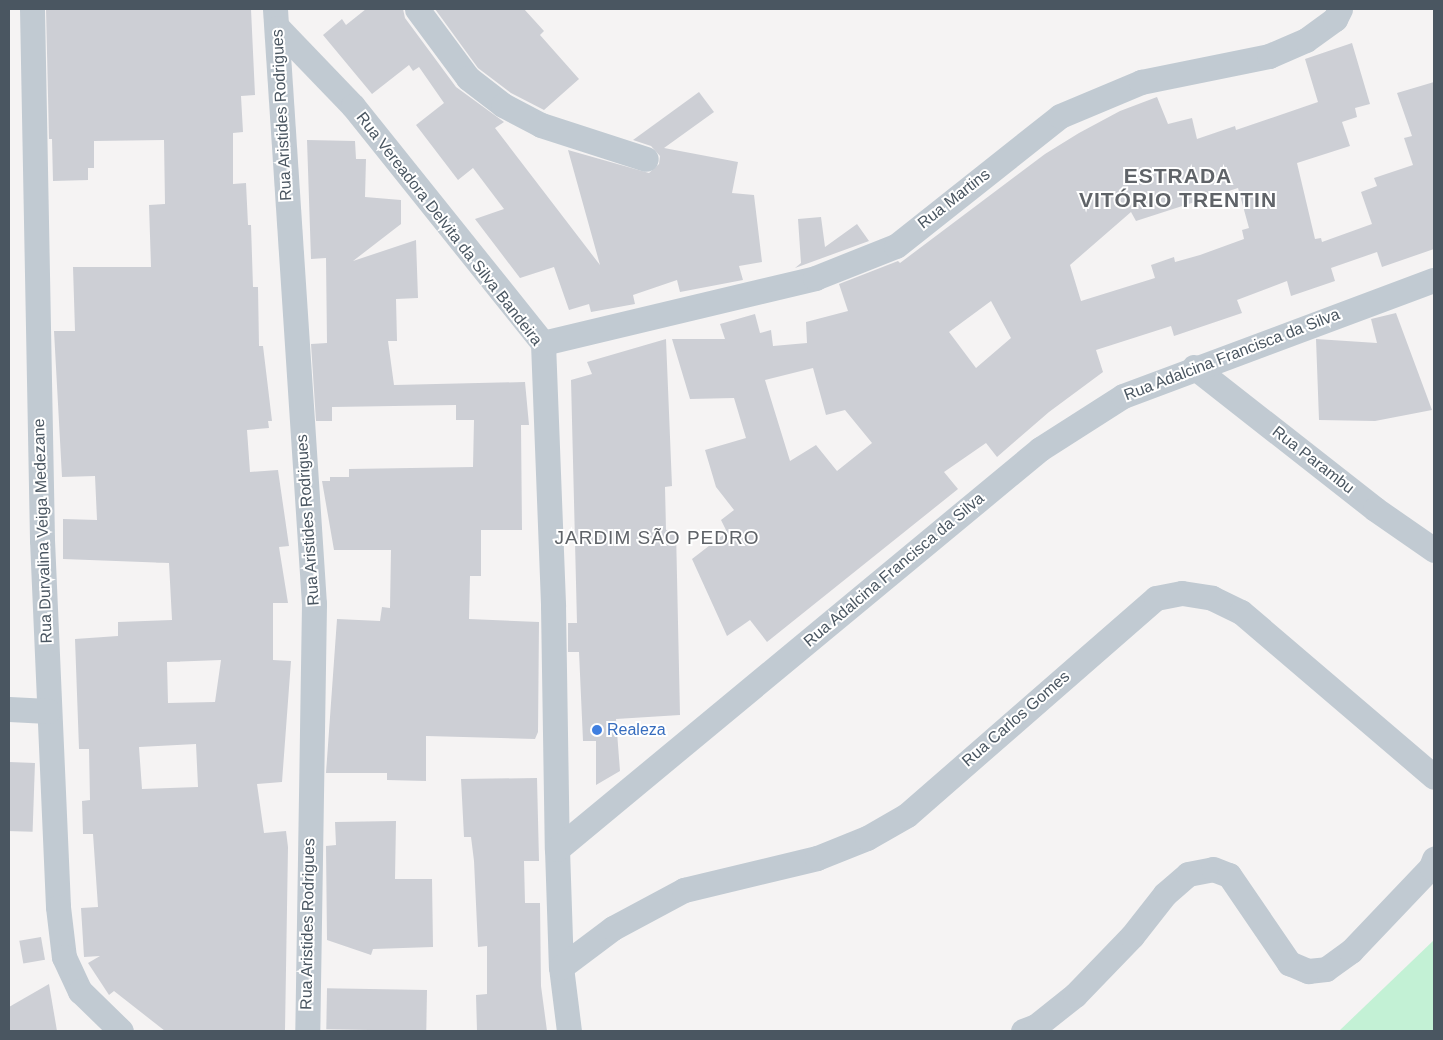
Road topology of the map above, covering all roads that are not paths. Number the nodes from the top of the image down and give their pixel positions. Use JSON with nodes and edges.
{"nodes":[{"id":1,"x":32,"y":9,"type":"edge"},
{"id":2,"x":417,"y":9,"type":"edge"},
{"id":3,"x":1340,"y":9,"type":"edge"},
{"id":4,"x":276,"y":18,"type":"edge"},
{"id":5,"x":646,"y":159,"type":"dead end"},
{"id":6,"x":1434,"y":280,"type":"edge"},
{"id":7,"x":543,"y":343,"type":"junction"},
{"id":8,"x":1194,"y":367,"type":"junction"},
{"id":9,"x":1434,"y":550,"type":"edge"},
{"id":10,"x":9,"y":709,"type":"edge"},
{"id":11,"x":48,"y":711,"type":"junction"},
{"id":12,"x":1434,"y":777,"type":"edge"},
{"id":13,"x":556,"y":850,"type":"junction"},
{"id":14,"x":1434,"y":859,"type":"edge"},
{"id":15,"x":561,"y":967,"type":"junction"},
{"id":16,"x":121,"y":1031,"type":"edge"},
{"id":17,"x":307,"y":1031,"type":"edge"},
{"id":18,"x":569,"y":1031,"type":"edge"},
{"id":19,"x":1023,"y":1031,"type":"edge"}],
"edges":[{"from":1,"to":11,"type":"street","name":"Rua Durvalina Veiga Medezane"},
{"from":2,"to":5,"type":"street"},
{"from":3,"to":7,"type":"street","name":"Rua Martins"},
{"from":4,"to":7,"type":"street","name":"Rua Vereadora Delvita da Silva Bandeira"},
{"from":4,"to":17,"type":"street","name":"Rua Aristides Rodrigues"},
{"from":6,"to":8,"type":"street","name":"Rua Adalcina Francisca da Silva"},
{"from":7,"to":13,"type":"street","name":"Rua Vereadora Delvita da Silva Bandeira"},
{"from":8,"to":9,"type":"street","name":"Rua Parambu"},
{"from":8,"to":13,"type":"street","name":"Rua Adalcina Francisca da Silva"},
{"from":10,"to":11,"type":"street"},
{"from":11,"to":16,"type":"street","name":"Rua Durvalina Veiga Medezane"},
{"from":12,"to":15,"type":"street","name":"Rua Carlos Gomes"},
{"from":13,"to":15,"type":"street"},
{"from":14,"to":19,"type":"street"},
{"from":15,"to":18,"type":"street"}]}
